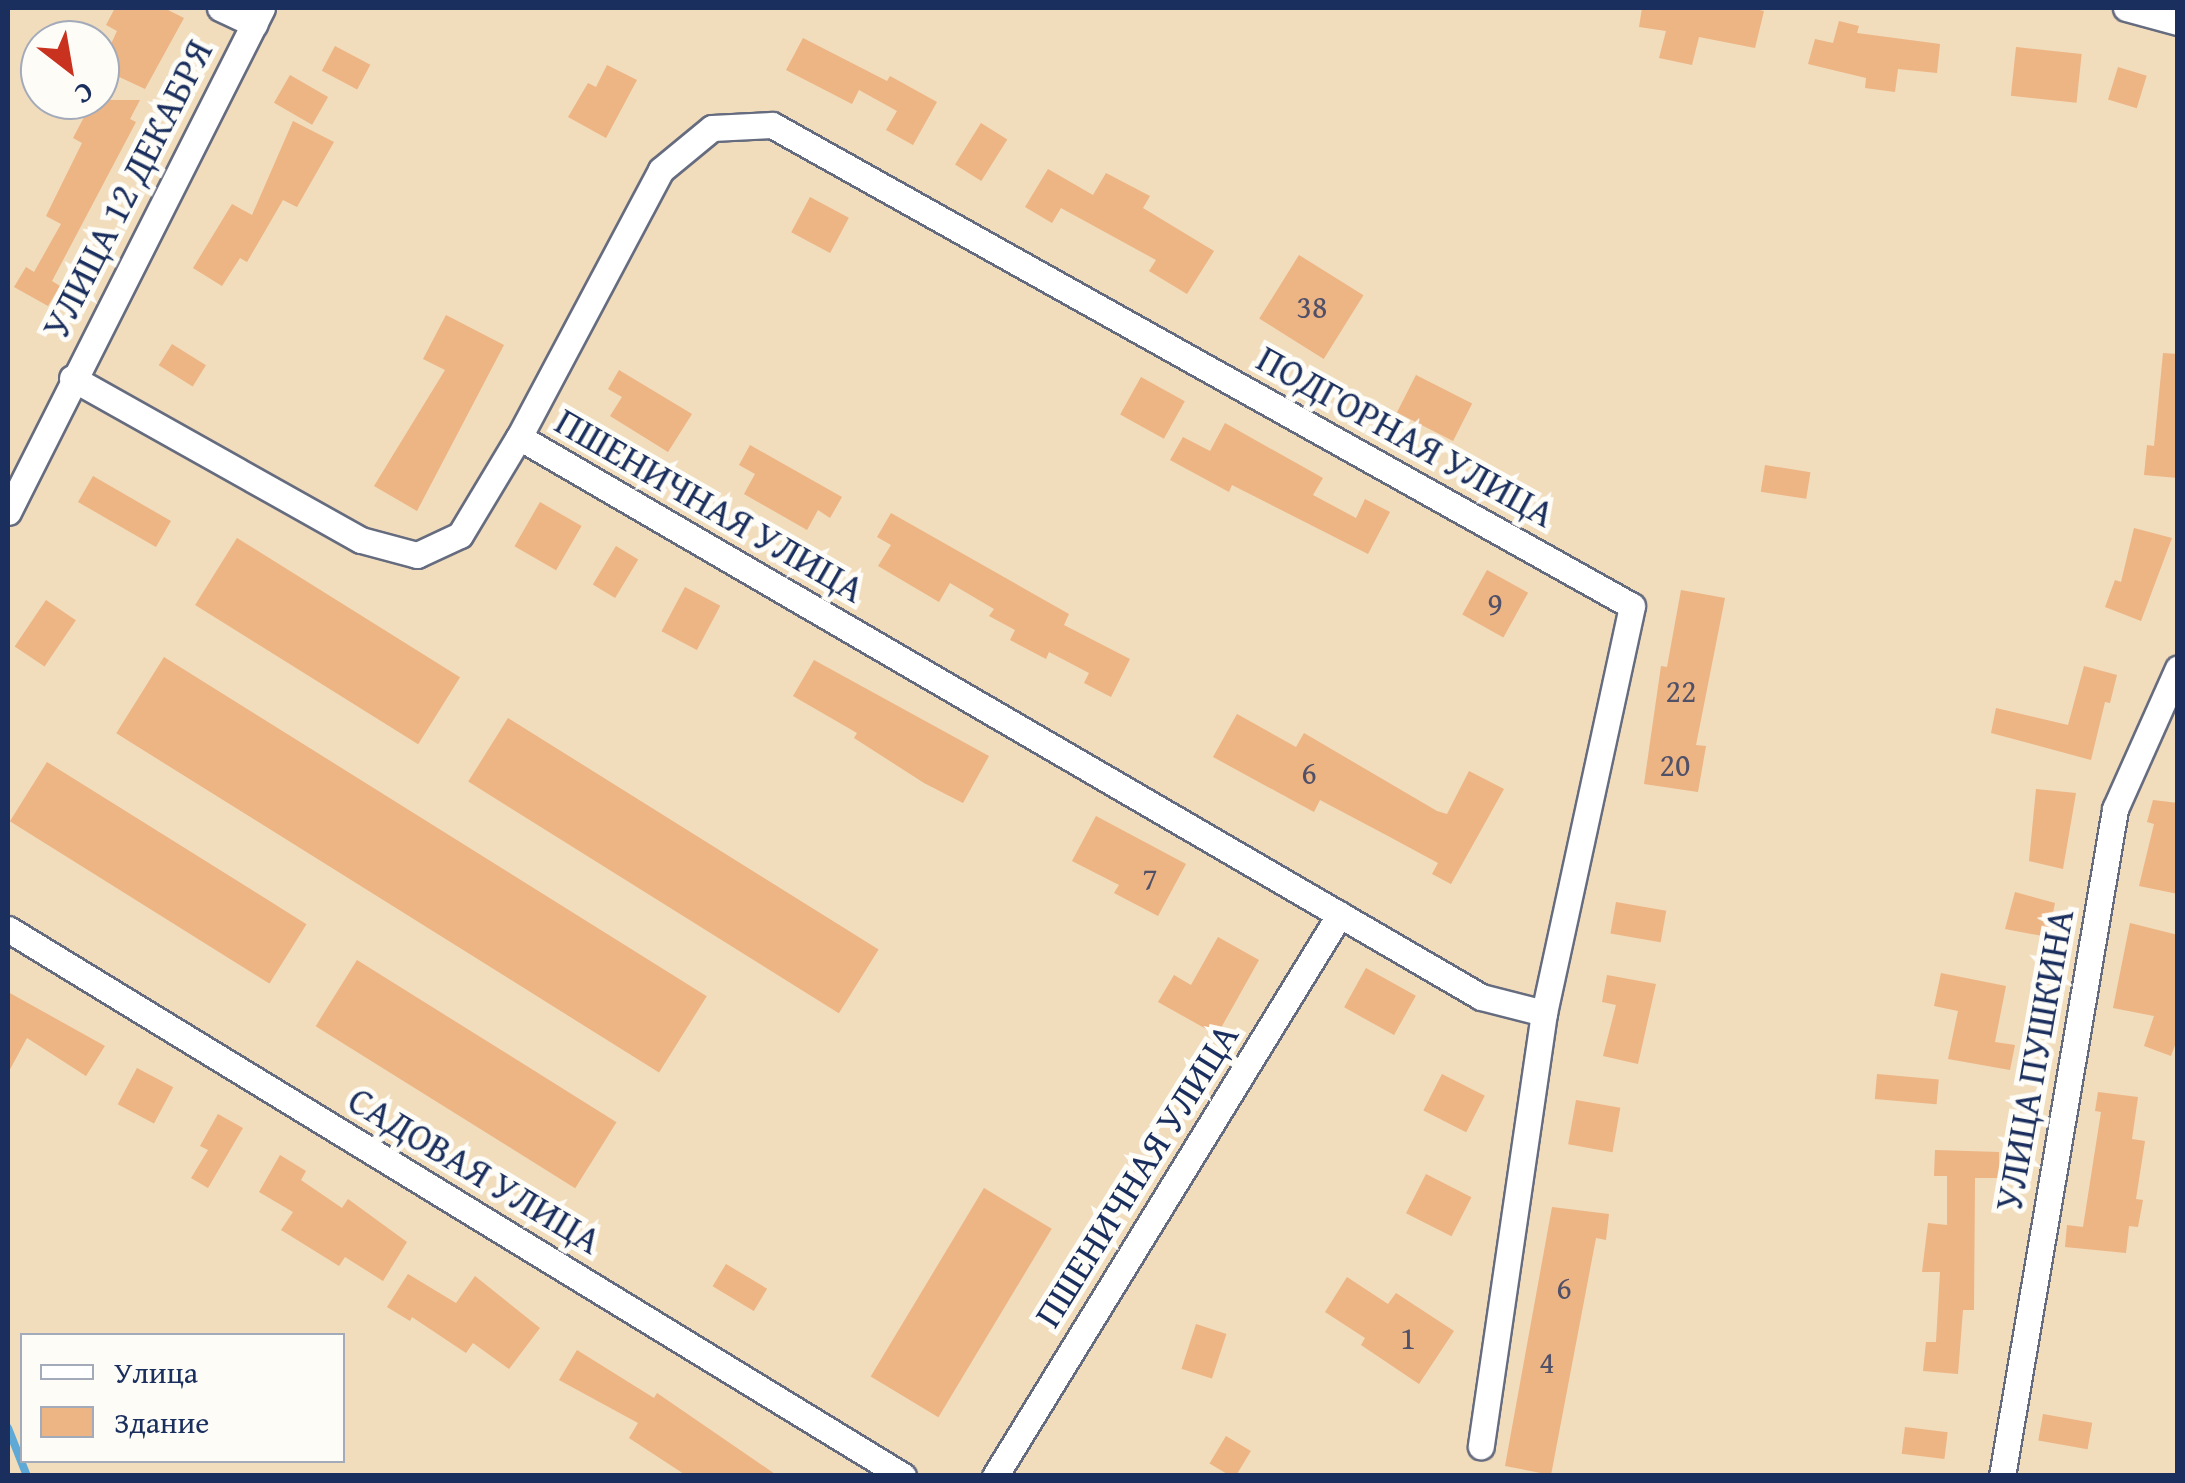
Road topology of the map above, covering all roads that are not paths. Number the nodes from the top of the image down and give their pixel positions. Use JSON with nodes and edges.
{"nodes":[{"id":1,"x":220,"y":8,"type":"edge"},
{"id":2,"x":2126,"y":8,"type":"edge"},
{"id":3,"x":258,"y":16,"type":"edge"},
{"id":4,"x":2178,"y":22,"type":"edge"},
{"id":5,"x":72,"y":378,"type":"junction"},
{"id":6,"x":519,"y":437,"type":"junction"},
{"id":7,"x":8,"y":512,"type":"edge"},
{"id":8,"x":2178,"y":668,"type":"edge"},
{"id":9,"x":1340,"y":914,"type":"junction"},
{"id":10,"x":8,"y":929,"type":"edge"},
{"id":11,"x":1544,"y":1013,"type":"junction"},
{"id":12,"x":1481,"y":1446,"type":"dead end"},
{"id":13,"x":904,"y":1476,"type":"edge"},
{"id":14,"x":995,"y":1476,"type":"edge"},
{"id":15,"x":2002,"y":1476,"type":"edge"}],
"edges":[{"from":1,"to":3,"type":"street"},
{"from":2,"to":4,"type":"street"},
{"from":3,"to":5,"type":"street","name":"УЛИЦА 12 ДЕКАБРЯ"},
{"from":5,"to":6,"type":"street","name":"ПШЕНИЧНАЯ УЛИЦА"},
{"from":5,"to":7,"type":"street","name":"УЛИЦА 12 ДЕКАБРЯ"},
{"from":6,"to":9,"type":"street","name":"ПШЕНИЧНАЯ УЛИЦА"},
{"from":6,"to":11,"type":"street","name":"ПОДГОРНАЯ УЛИЦА"},
{"from":8,"to":15,"type":"street","name":"УЛИЦА ПУШКИНА"},
{"from":9,"to":11,"type":"street","name":"ПШЕНИЧНАЯ УЛИЦА"},
{"from":9,"to":14,"type":"street","name":"ПШЕНИЧНАЯ УЛИЦА"},
{"from":10,"to":13,"type":"street","name":"САДОВАЯ УЛИЦА"},
{"from":11,"to":12,"type":"street","name":"ПОДГОРНАЯ УЛИЦА"}]}
